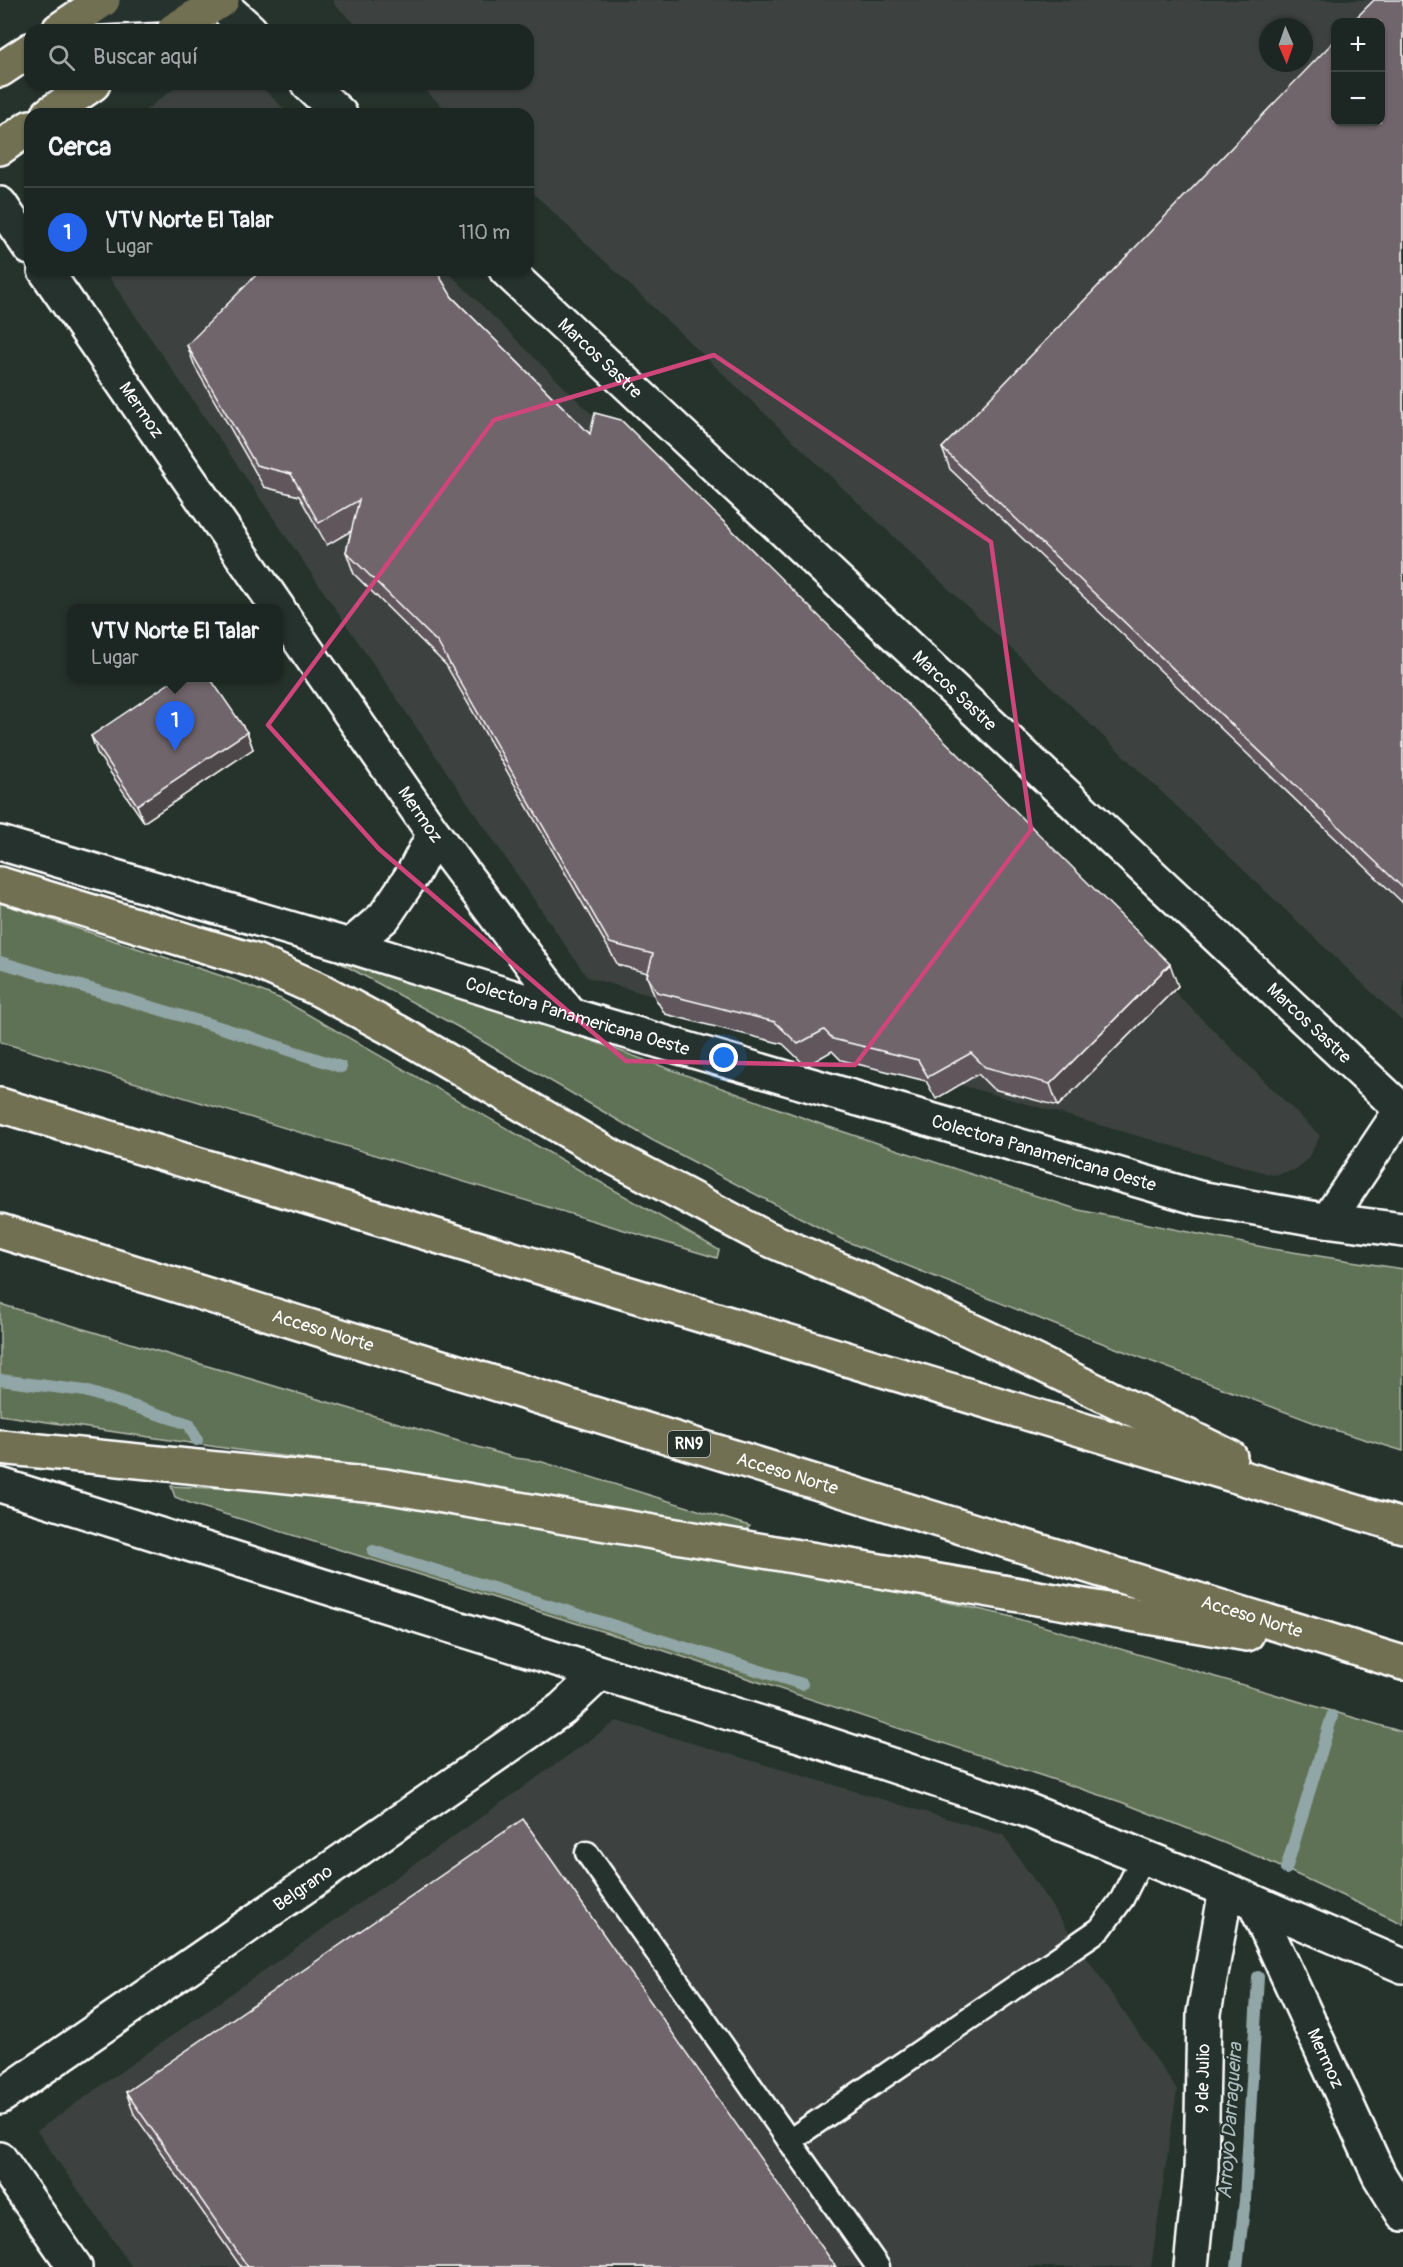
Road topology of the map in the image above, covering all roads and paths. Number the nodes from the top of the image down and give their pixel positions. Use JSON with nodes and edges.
{"nodes":[{"id":1,"x":220,"y":1,"type":"edge"},
{"id":2,"x":98,"y":10,"type":"edge"},
{"id":3,"x":71,"y":24,"type":"edge"},
{"id":4,"x":184,"y":24,"type":"edge"},
{"id":5,"x":244,"y":24,"type":"edge"},
{"id":6,"x":24,"y":54,"type":"edge"},
{"id":7,"x":0,"y":70,"type":"edge"},
{"id":8,"x":84,"y":90,"type":"edge"},
{"id":9,"x":314,"y":90,"type":"edge"},
{"id":10,"x":58,"y":108,"type":"edge"},
{"id":11,"x":334,"y":108,"type":"edge"},
{"id":12,"x":24,"y":131,"type":"edge"},
{"id":13,"x":0,"y":148,"type":"edge"},
{"id":14,"x":0,"y":204,"type":"edge"},
{"id":15,"x":24,"y":239,"type":"edge"},
{"id":16,"x":49,"y":276,"type":"edge"},
{"id":17,"x":512,"y":276,"type":"edge"},
{"id":18,"x":275,"y":604,"type":"edge"},
{"id":19,"x":283,"y":616,"type":"edge"},
{"id":20,"x":434,"y":834,"type":"junction"},
{"id":21,"x":0,"y":843,"type":"edge"},
{"id":22,"x":0,"y":884,"type":"edge"},
{"id":23,"x":350,"y":946,"type":"junction"},
{"id":24,"x":570,"y":1015,"type":"junction"},
{"id":25,"x":0,"y":1105,"type":"edge"},
{"id":26,"x":1402,"y":1109,"type":"edge"},
{"id":27,"x":1328,"y":1220,"type":"junction"},
{"id":28,"x":1403,"y":1230,"type":"edge"},
{"id":29,"x":0,"y":1231,"type":"edge"},
{"id":30,"x":0,"y":1447,"type":"edge"},
{"id":31,"x":0,"y":1485,"type":"edge"},
{"id":32,"x":1317,"y":1500,"type":"junction"},
{"id":33,"x":1403,"y":1526,"type":"edge"},
{"id":34,"x":1390,"y":1660,"type":"edge"},
{"id":35,"x":600,"y":1674,"type":"junction"},
{"id":36,"x":587,"y":1853,"type":"dead end"},
{"id":37,"x":1143,"y":1857,"type":"junction"},
{"id":38,"x":1240,"y":1896,"type":"junction"},
{"id":39,"x":1403,"y":1965,"type":"edge"},
{"id":40,"x":0,"y":2097,"type":"edge"},
{"id":41,"x":789,"y":2140,"type":"junction"},
{"id":42,"x":0,"y":2159,"type":"edge"},
{"id":43,"x":1403,"y":2214,"type":"edge"},
{"id":44,"x":75,"y":2267,"type":"edge"},
{"id":45,"x":878,"y":2267,"type":"edge"},
{"id":46,"x":1191,"y":2267,"type":"edge"}],
"edges":[{"from":1,"to":2,"type":"street"},
{"from":1,"to":4,"type":"main road"},
{"from":1,"to":5,"type":"street"},
{"from":2,"to":3,"type":"main road"},
{"from":6,"to":7,"type":"main road"},
{"from":8,"to":10,"type":"main road"},
{"from":9,"to":11,"type":"street"},
{"from":12,"to":13,"type":"main road"},
{"from":14,"to":15,"type":"street"},
{"from":16,"to":18,"type":"street","name":"Mermoz"},
{"from":17,"to":26,"type":"street","name":"Marcos Sastre"},
{"from":19,"to":20,"type":"street","name":"Mermoz"},
{"from":20,"to":23,"type":"street"},
{"from":20,"to":24,"type":"street","name":"Mermoz"},
{"from":21,"to":23,"type":"street","name":"Colectora Panamericana Oeste"},
{"from":22,"to":32,"type":"main road"},
{"from":23,"to":24,"type":"street","name":"Colectora Panamericana Oeste"},
{"from":24,"to":27,"type":"street","name":"Colectora Panamericana Oeste"},
{"from":25,"to":32,"type":"main road"},
{"from":26,"to":27,"type":"street"},
{"from":27,"to":28,"type":"street","name":"Colectora Panamericana Oeste"},
{"from":29,"to":34,"type":"main road","name":"Acceso Norte","number":"RN9"},
{"from":30,"to":34,"type":"main road"},
{"from":31,"to":35,"type":"street"},
{"from":32,"to":33,"type":"main road"},
{"from":35,"to":37,"type":"street"},
{"from":35,"to":40,"type":"street","name":"Belgrano"},
{"from":36,"to":41,"type":"lane"},
{"from":37,"to":38,"type":"street"},
{"from":37,"to":41,"type":"lane"},
{"from":38,"to":39,"type":"street"},
{"from":38,"to":43,"type":"street","name":"Mermoz"},
{"from":38,"to":46,"type":"street","name":"9 de Julio"},
{"from":41,"to":45,"type":"lane"},
{"from":42,"to":44,"type":"street"}]}
